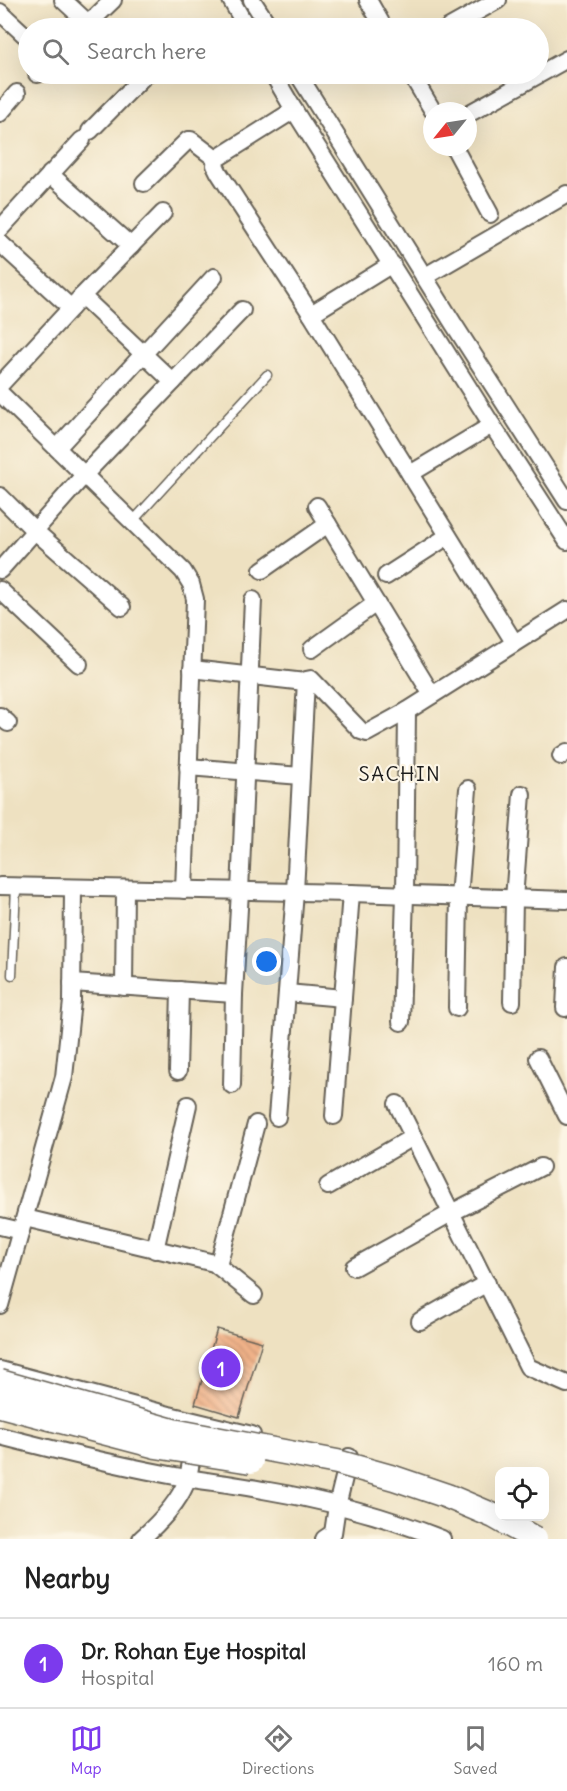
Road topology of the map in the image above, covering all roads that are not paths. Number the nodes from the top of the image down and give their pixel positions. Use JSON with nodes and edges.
{"nodes":[{"id":1,"x":63,"y":0,"type":"edge"},
{"id":2,"x":113,"y":0,"type":"edge"},
{"id":3,"x":231,"y":0,"type":"edge"},
{"id":4,"x":252,"y":0,"type":"edge"},
{"id":5,"x":368,"y":0,"type":"edge"},
{"id":6,"x":498,"y":0,"type":"edge"},
{"id":7,"x":0,"y":12,"type":"edge"},
{"id":8,"x":79,"y":18,"type":"edge"},
{"id":9,"x":94,"y":18,"type":"edge"},
{"id":10,"x":241,"y":18,"type":"edge"},
{"id":11,"x":264,"y":18,"type":"edge"},
{"id":12,"x":378,"y":18,"type":"edge"},
{"id":13,"x":466,"y":18,"type":"edge"},
{"id":14,"x":18,"y":29,"type":"edge"},
{"id":15,"x":567,"y":59,"type":"edge"},
{"id":16,"x":549,"y":69,"type":"edge"},
{"id":17,"x":136,"y":84,"type":"edge"},
{"id":18,"x":279,"y":84,"type":"edge"},
{"id":19,"x":304,"y":84,"type":"edge"},
{"id":20,"x":417,"y":84,"type":"edge"},
{"id":21,"x":522,"y":84,"type":"edge"},
{"id":22,"x":17,"y":93,"type":"dead end"},
{"id":23,"x":428,"y":102,"type":"edge"},
{"id":24,"x":477,"y":109,"type":"edge"},
{"id":25,"x":294,"y":110,"type":"junction"},
{"id":26,"x":0,"y":113,"type":"edge"},
{"id":27,"x":459,"y":156,"type":"edge"},
{"id":28,"x":216,"y":159,"type":"junction"},
{"id":29,"x":51,"y":174,"type":"junction"},
{"id":30,"x":144,"y":183,"type":"dead end"},
{"id":31,"x":567,"y":194,"type":"edge"},
{"id":32,"x":163,"y":213,"type":"dead end"},
{"id":33,"x":490,"y":214,"type":"dead end"},
{"id":34,"x":2,"y":222,"type":"edge"},
{"id":35,"x":0,"y":243,"type":"edge"},
{"id":36,"x":131,"y":246,"type":"junction"},
{"id":37,"x":392,"y":264,"type":"junction"},
{"id":38,"x":424,"y":277,"type":"junction"},
{"id":39,"x":214,"y":278,"type":"dead end"},
{"id":40,"x":77,"y":302,"type":"junction"},
{"id":41,"x":242,"y":310,"type":"dead end"},
{"id":42,"x":311,"y":314,"type":"junction"},
{"id":43,"x":144,"y":355,"type":"junction"},
{"id":44,"x":267,"y":375,"type":"dead end"},
{"id":45,"x":173,"y":382,"type":"junction"},
{"id":46,"x":0,"y":385,"type":"edge"},
{"id":47,"x":0,"y":393,"type":"edge"},
{"id":48,"x":492,"y":425,"type":"junction"},
{"id":49,"x":57,"y":448,"type":"junction"},
{"id":50,"x":85,"y":474,"type":"junction"},
{"id":51,"x":410,"y":474,"type":"junction"},
{"id":52,"x":0,"y":496,"type":"edge"},
{"id":53,"x":567,"y":501,"type":"edge"},
{"id":54,"x":317,"y":506,"type":"dead end"},
{"id":55,"x":132,"y":522,"type":"junction"},
{"id":56,"x":328,"y":524,"type":"junction"},
{"id":57,"x":35,"y":531,"type":"junction"},
{"id":58,"x":448,"y":536,"type":"junction"},
{"id":59,"x":567,"y":541,"type":"edge"},
{"id":60,"x":0,"y":570,"type":"edge"},
{"id":61,"x":262,"y":570,"type":"dead end"},
{"id":62,"x":386,"y":576,"type":"dead end"},
{"id":63,"x":0,"y":590,"type":"edge"},
{"id":64,"x":253,"y":600,"type":"dead end"},
{"id":65,"x":376,"y":603,"type":"junction"},
{"id":66,"x":122,"y":607,"type":"dead end"},
{"id":67,"x":567,"y":610,"type":"edge"},
{"id":68,"x":514,"y":642,"type":"junction"},
{"id":69,"x":312,"y":649,"type":"dead end"},
{"id":70,"x":79,"y":664,"type":"dead end"},
{"id":71,"x":192,"y":669,"type":"junction"},
{"id":72,"x":249,"y":676,"type":"junction"},
{"id":73,"x":306,"y":682,"type":"junction"},
{"id":74,"x":432,"y":695,"type":"junction"},
{"id":75,"x":407,"y":711,"type":"junction"},
{"id":76,"x":188,"y":767,"type":"junction"},
{"id":77,"x":246,"y":773,"type":"junction"},
{"id":78,"x":301,"y":776,"type":"junction"},
{"id":79,"x":468,"y":789,"type":"dead end"},
{"id":80,"x":522,"y":794,"type":"dead end"},
{"id":81,"x":8,"y":886,"type":"edge"},
{"id":82,"x":73,"y":888,"type":"junction"},
{"id":83,"x":125,"y":889,"type":"junction"},
{"id":84,"x":184,"y":890,"type":"junction"},
{"id":85,"x":240,"y":891,"type":"junction"},
{"id":86,"x":295,"y":892,"type":"junction"},
{"id":87,"x":351,"y":893,"type":"junction"},
{"id":88,"x":405,"y":895,"type":"junction"},
{"id":89,"x":459,"y":897,"type":"junction"},
{"id":90,"x":513,"y":899,"type":"junction"},
{"id":91,"x":567,"y":900,"type":"edge"},
{"id":92,"x":567,"y":967,"type":"edge"},
{"id":93,"x":12,"y":975,"type":"dead end"},
{"id":94,"x":72,"y":983,"type":"junction"},
{"id":95,"x":124,"y":987,"type":"junction"},
{"id":96,"x":180,"y":990,"type":"junction"},
{"id":97,"x":287,"y":993,"type":"junction"},
{"id":98,"x":234,"y":994,"type":"junction"},
{"id":99,"x":343,"y":998,"type":"junction"},
{"id":100,"x":512,"y":1002,"type":"dead end"},
{"id":101,"x":457,"y":1008,"type":"dead end"},
{"id":102,"x":565,"y":1008,"type":"dead end"},
{"id":103,"x":401,"y":1022,"type":"dead end"},
{"id":104,"x":538,"y":1058,"type":"dead end"},
{"id":105,"x":178,"y":1071,"type":"dead end"},
{"id":106,"x":232,"y":1085,"type":"dead end"},
{"id":107,"x":397,"y":1104,"type":"dead end"},
{"id":108,"x":188,"y":1105,"type":"dead end"},
{"id":109,"x":334,"y":1116,"type":"dead end"},
{"id":110,"x":567,"y":1116,"type":"edge"},
{"id":111,"x":277,"y":1117,"type":"dead end"},
{"id":112,"x":256,"y":1124,"type":"dead end"},
{"id":113,"x":413,"y":1137,"type":"junction"},
{"id":114,"x":541,"y":1167,"type":"dead end"},
{"id":115,"x":328,"y":1186,"type":"dead end"},
{"id":116,"x":451,"y":1213,"type":"junction"},
{"id":117,"x":23,"y":1225,"type":"junction"},
{"id":118,"x":0,"y":1226,"type":"edge"},
{"id":119,"x":155,"y":1250,"type":"junction"},
{"id":120,"x":218,"y":1266,"type":"junction"},
{"id":121,"x":354,"y":1266,"type":"dead end"},
{"id":122,"x":487,"y":1283,"type":"junction"},
{"id":123,"x":254,"y":1295,"type":"dead end"},
{"id":124,"x":0,"y":1305,"type":"edge"},
{"id":125,"x":420,"y":1321,"type":"dead end"},
{"id":126,"x":0,"y":1370,"type":"edge"},
{"id":127,"x":0,"y":1382,"type":"edge"},
{"id":128,"x":567,"y":1384,"type":"edge"},
{"id":129,"x":0,"y":1405,"type":"edge"},
{"id":130,"x":197,"y":1422,"type":"junction"},
{"id":131,"x":0,"y":1436,"type":"edge"},
{"id":132,"x":349,"y":1456,"type":"junction"},
{"id":133,"x":188,"y":1478,"type":"junction"},
{"id":134,"x":337,"y":1506,"type":"junction"},
{"id":135,"x":495,"y":1506,"type":"edge"},
{"id":136,"x":521,"y":1521,"type":"edge"},
{"id":137,"x":141,"y":1539,"type":"edge"},
{"id":138,"x":324,"y":1539,"type":"edge"},
{"id":139,"x":442,"y":1539,"type":"edge"},
{"id":140,"x":507,"y":1539,"type":"edge"},
{"id":141,"x":535,"y":1539,"type":"edge"},
{"id":142,"x":548,"y":1539,"type":"edge"}],
"edges":[{"from":1,"to":8,"type":"street"},
{"from":2,"to":9,"type":"street"},
{"from":3,"to":10,"type":"street"},
{"from":4,"to":11,"type":"street"},
{"from":5,"to":12,"type":"street"},
{"from":6,"to":13,"type":"street"},
{"from":7,"to":14,"type":"street"},
{"from":15,"to":16,"type":"street"},
{"from":17,"to":29,"type":"street"},
{"from":18,"to":25,"type":"street"},
{"from":19,"to":38,"type":"street"},
{"from":20,"to":23,"type":"street"},
{"from":21,"to":24,"type":"street"},
{"from":22,"to":26,"type":"street"},
{"from":25,"to":28,"type":"street"},
{"from":25,"to":37,"type":"street"},
{"from":27,"to":33,"type":"street"},
{"from":28,"to":30,"type":"street"},
{"from":28,"to":42,"type":"street"},
{"from":29,"to":34,"type":"street"},
{"from":29,"to":36,"type":"street"},
{"from":31,"to":38,"type":"street"},
{"from":32,"to":36,"type":"street"},
{"from":35,"to":40,"type":"street"},
{"from":36,"to":40,"type":"street"},
{"from":37,"to":42,"type":"street"},
{"from":37,"to":48,"type":"street"},
{"from":38,"to":53,"type":"street"},
{"from":39,"to":43,"type":"street"},
{"from":40,"to":43,"type":"street"},
{"from":40,"to":46,"type":"street"},
{"from":41,"to":45,"type":"street"},
{"from":42,"to":51,"type":"street"},
{"from":43,"to":45,"type":"street"},
{"from":43,"to":49,"type":"street"},
{"from":44,"to":55,"type":"lane"},
{"from":45,"to":50,"type":"street"},
{"from":47,"to":49,"type":"street"},
{"from":48,"to":51,"type":"street"},
{"from":48,"to":59,"type":"street"},
{"from":49,"to":50,"type":"street"},
{"from":50,"to":55,"type":"street"},
{"from":50,"to":57,"type":"street"},
{"from":51,"to":58,"type":"street"},
{"from":52,"to":57,"type":"street"},
{"from":54,"to":56,"type":"street"},
{"from":55,"to":71,"type":"street"},
{"from":56,"to":61,"type":"street"},
{"from":56,"to":65,"type":"street"},
{"from":57,"to":60,"type":"street"},
{"from":57,"to":66,"type":"street"},
{"from":58,"to":62,"type":"street"},
{"from":58,"to":68,"type":"street"},
{"from":63,"to":70,"type":"street"},
{"from":64,"to":72,"type":"street"},
{"from":65,"to":69,"type":"street"},
{"from":65,"to":74,"type":"street"},
{"from":67,"to":68,"type":"street"},
{"from":68,"to":74,"type":"street"},
{"from":71,"to":72,"type":"street"},
{"from":71,"to":76,"type":"street"},
{"from":72,"to":73,"type":"street"},
{"from":72,"to":77,"type":"street"},
{"from":73,"to":75,"type":"street"},
{"from":73,"to":78,"type":"street"},
{"from":74,"to":75,"type":"street"},
{"from":75,"to":88,"type":"street"},
{"from":76,"to":77,"type":"street"},
{"from":76,"to":84,"type":"street"},
{"from":77,"to":78,"type":"street"},
{"from":77,"to":85,"type":"street"},
{"from":78,"to":86,"type":"street"},
{"from":79,"to":89,"type":"street"},
{"from":80,"to":90,"type":"street"},
{"from":81,"to":82,"type":"street"},
{"from":81,"to":93,"type":"lane"},
{"from":82,"to":83,"type":"street"},
{"from":82,"to":94,"type":"street"},
{"from":83,"to":84,"type":"street"},
{"from":83,"to":95,"type":"street"},
{"from":84,"to":85,"type":"street"},
{"from":85,"to":86,"type":"street"},
{"from":85,"to":98,"type":"street"},
{"from":86,"to":87,"type":"street"},
{"from":86,"to":97,"type":"street"},
{"from":87,"to":88,"type":"street"},
{"from":87,"to":99,"type":"street"},
{"from":88,"to":89,"type":"street"},
{"from":88,"to":103,"type":"street"},
{"from":89,"to":90,"type":"street"},
{"from":89,"to":101,"type":"street"},
{"from":90,"to":91,"type":"street"},
{"from":90,"to":100,"type":"street"},
{"from":92,"to":102,"type":"street"},
{"from":94,"to":95,"type":"street"},
{"from":94,"to":117,"type":"street"},
{"from":95,"to":96,"type":"street"},
{"from":96,"to":98,"type":"street"},
{"from":96,"to":105,"type":"street"},
{"from":97,"to":99,"type":"street"},
{"from":97,"to":111,"type":"street"},
{"from":98,"to":106,"type":"street"},
{"from":99,"to":109,"type":"street"},
{"from":104,"to":110,"type":"street"},
{"from":107,"to":113,"type":"street"},
{"from":108,"to":119,"type":"street"},
{"from":112,"to":120,"type":"street"},
{"from":113,"to":115,"type":"street"},
{"from":113,"to":116,"type":"street"},
{"from":114,"to":116,"type":"street"},
{"from":116,"to":121,"type":"street"},
{"from":116,"to":122,"type":"street"},
{"from":117,"to":118,"type":"street"},
{"from":117,"to":119,"type":"street"},
{"from":117,"to":124,"type":"street"},
{"from":119,"to":120,"type":"street"},
{"from":120,"to":123,"type":"street"},
{"from":122,"to":125,"type":"street"},
{"from":122,"to":128,"type":"street"},
{"from":126,"to":130,"type":"street"},
{"from":127,"to":141,"type":"main road","bridge":true},
{"from":129,"to":140,"type":"main road","bridge":true},
{"from":130,"to":132,"type":"street"},
{"from":130,"to":133,"type":"street"},
{"from":131,"to":133,"type":"street"},
{"from":132,"to":134,"type":"street"},
{"from":132,"to":135,"type":"street"},
{"from":133,"to":134,"type":"street"},
{"from":133,"to":137,"type":"street"},
{"from":134,"to":138,"type":"street"},
{"from":134,"to":139,"type":"street"},
{"from":136,"to":142,"type":"street"}]}
